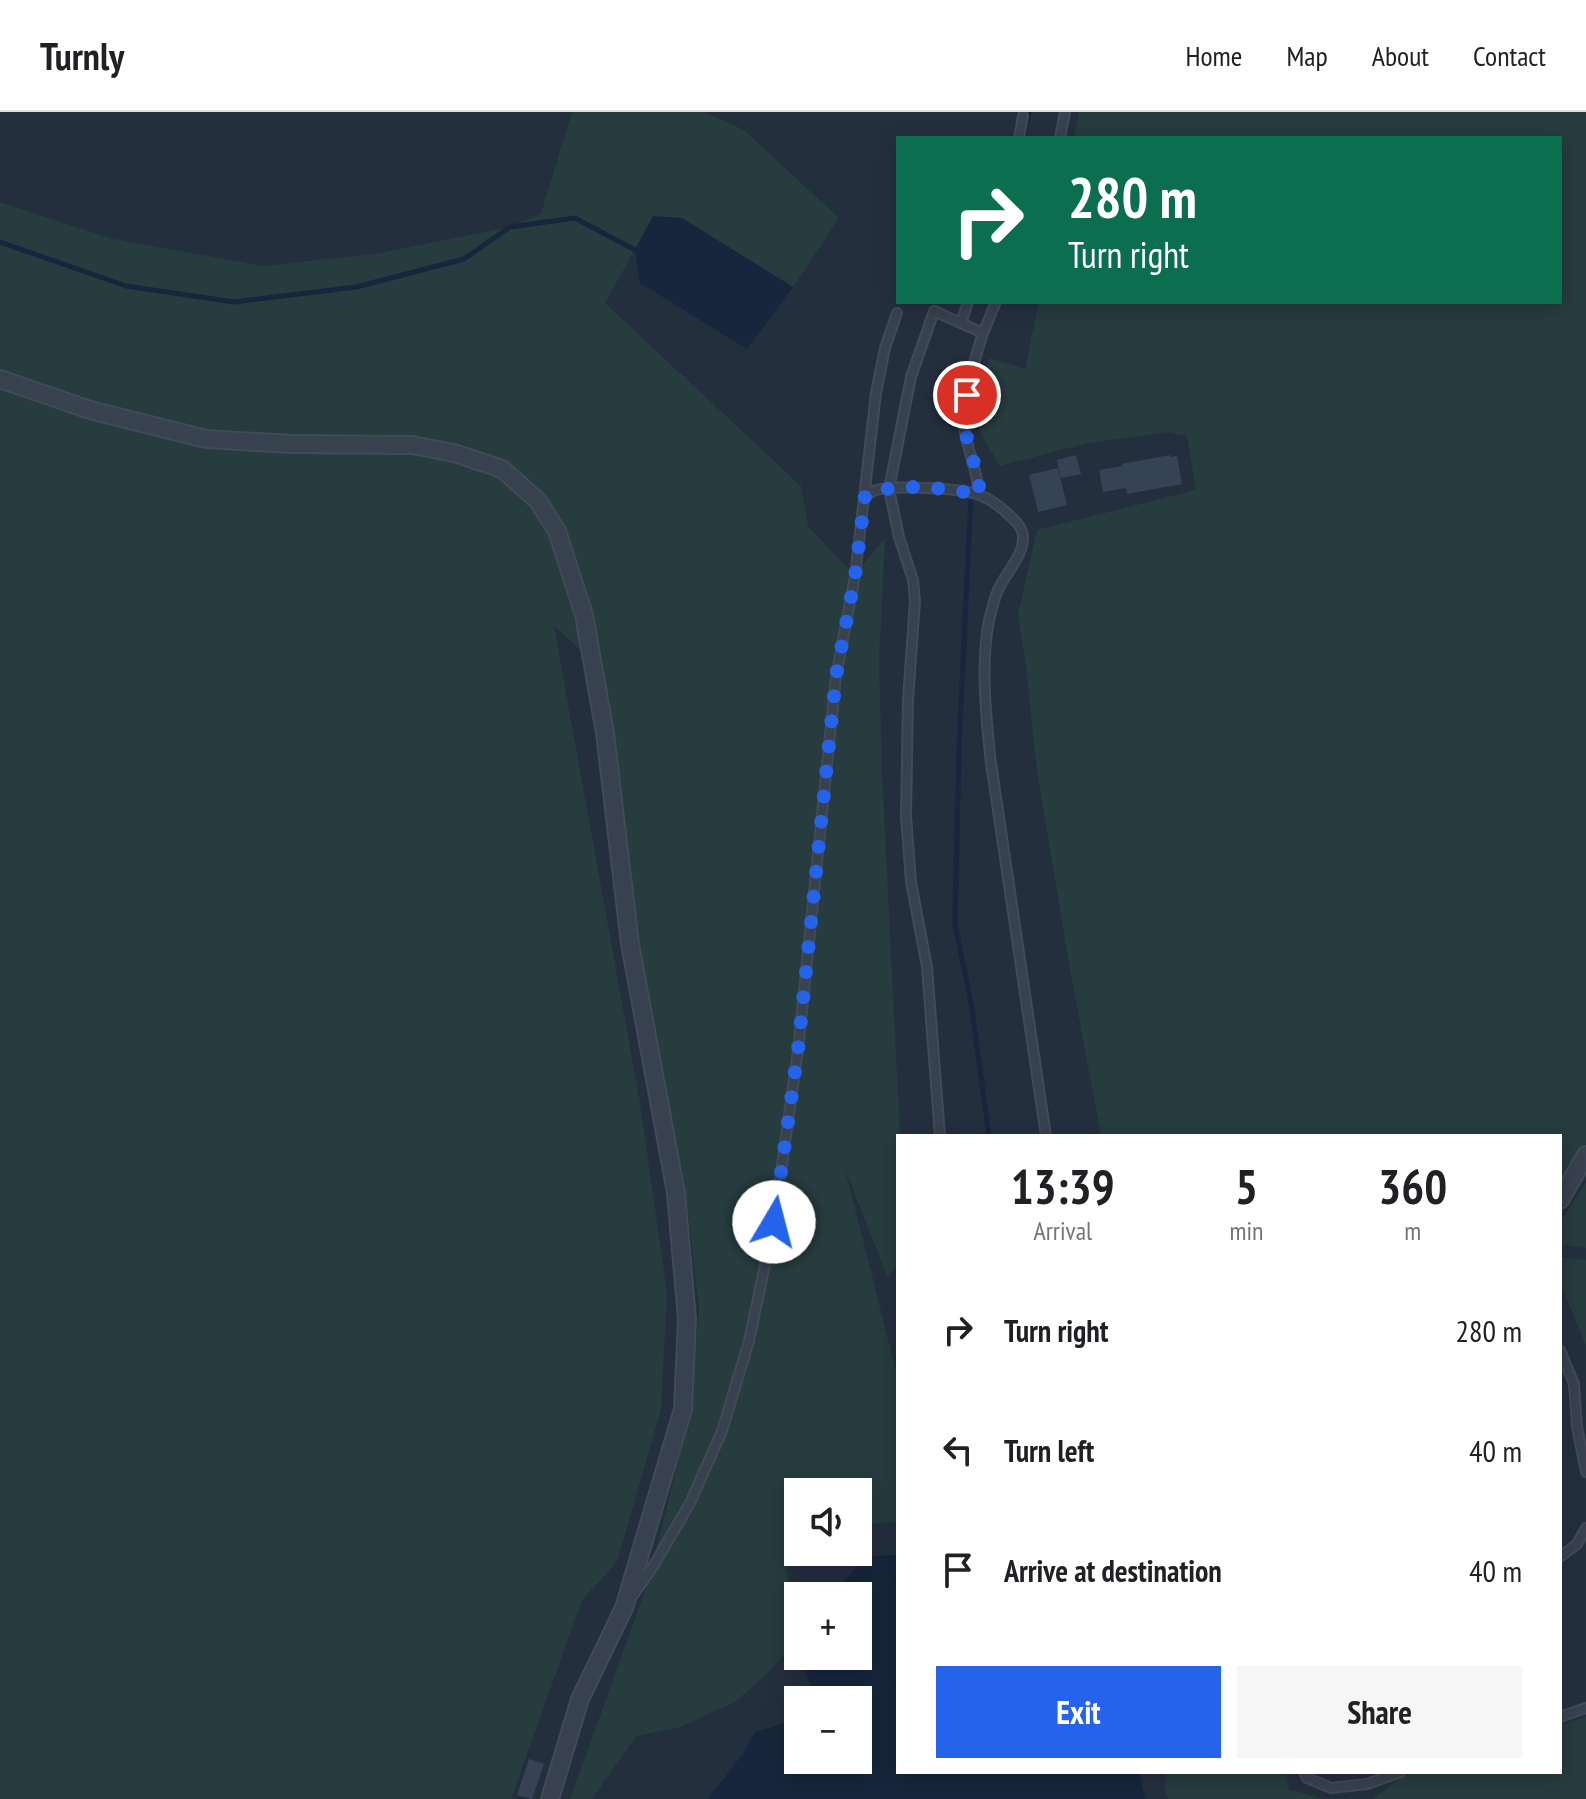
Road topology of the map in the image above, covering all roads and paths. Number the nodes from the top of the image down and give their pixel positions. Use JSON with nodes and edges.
{"nodes":[{"id":1,"x":1065,"y":112,"type":"edge"},
{"id":2,"x":1023,"y":116,"type":"dead end"},
{"id":3,"x":1019,"y":136,"type":"edge"},
{"id":4,"x":1060,"y":136,"type":"edge"},
{"id":5,"x":967,"y":304,"type":"edge"},
{"id":6,"x":995,"y":304,"type":"edge"},
{"id":7,"x":897,"y":313,"type":"dead end"},
{"id":8,"x":961,"y":323,"type":"junction"},
{"id":9,"x":983,"y":333,"type":"junction"},
{"id":10,"x":0,"y":379,"type":"edge"},
{"id":11,"x":889,"y":489,"type":"junction"},
{"id":12,"x":979,"y":495,"type":"junction"},
{"id":13,"x":865,"y":496,"type":"junction"},
{"id":14,"x":940,"y":1134,"type":"edge"},
{"id":15,"x":1046,"y":1134,"type":"edge"},
{"id":16,"x":1586,"y":1155,"type":"edge"},
{"id":17,"x":1562,"y":1197,"type":"edge"},
{"id":18,"x":1562,"y":1355,"type":"edge"},
{"id":19,"x":1584,"y":1456,"type":"edge"},
{"id":20,"x":1586,"y":1472,"type":"edge"},
{"id":21,"x":1586,"y":1528,"type":"edge"},
{"id":22,"x":1562,"y":1555,"type":"edge"},
{"id":23,"x":624,"y":1608,"type":"junction"},
{"id":24,"x":1586,"y":1708,"type":"edge"},
{"id":25,"x":1562,"y":1716,"type":"edge"},
{"id":26,"x":1305,"y":1774,"type":"edge"},
{"id":27,"x":1395,"y":1774,"type":"edge"},
{"id":28,"x":550,"y":1799,"type":"edge"}],
"edges":[{"from":1,"to":4,"type":"lane"},
{"from":2,"to":3,"type":"lane"},
{"from":5,"to":8,"type":"lane"},
{"from":6,"to":9,"type":"lane"},
{"from":7,"to":13,"type":"lane"},
{"from":8,"to":9,"type":"lane"},
{"from":8,"to":11,"type":"lane"},
{"from":9,"to":12,"type":"lane"},
{"from":10,"to":23,"type":"street"},
{"from":11,"to":12,"type":"lane"},
{"from":11,"to":13,"type":"lane"},
{"from":11,"to":14,"type":"lane"},
{"from":12,"to":15,"type":"lane"},
{"from":13,"to":23,"type":"lane"},
{"from":16,"to":17,"type":"street"},
{"from":18,"to":19,"type":"lane"},
{"from":19,"to":20,"type":"lane"},
{"from":21,"to":22,"type":"lane"},
{"from":23,"to":28,"type":"street"},
{"from":24,"to":25,"type":"lane"},
{"from":26,"to":27,"type":"lane"}]}
